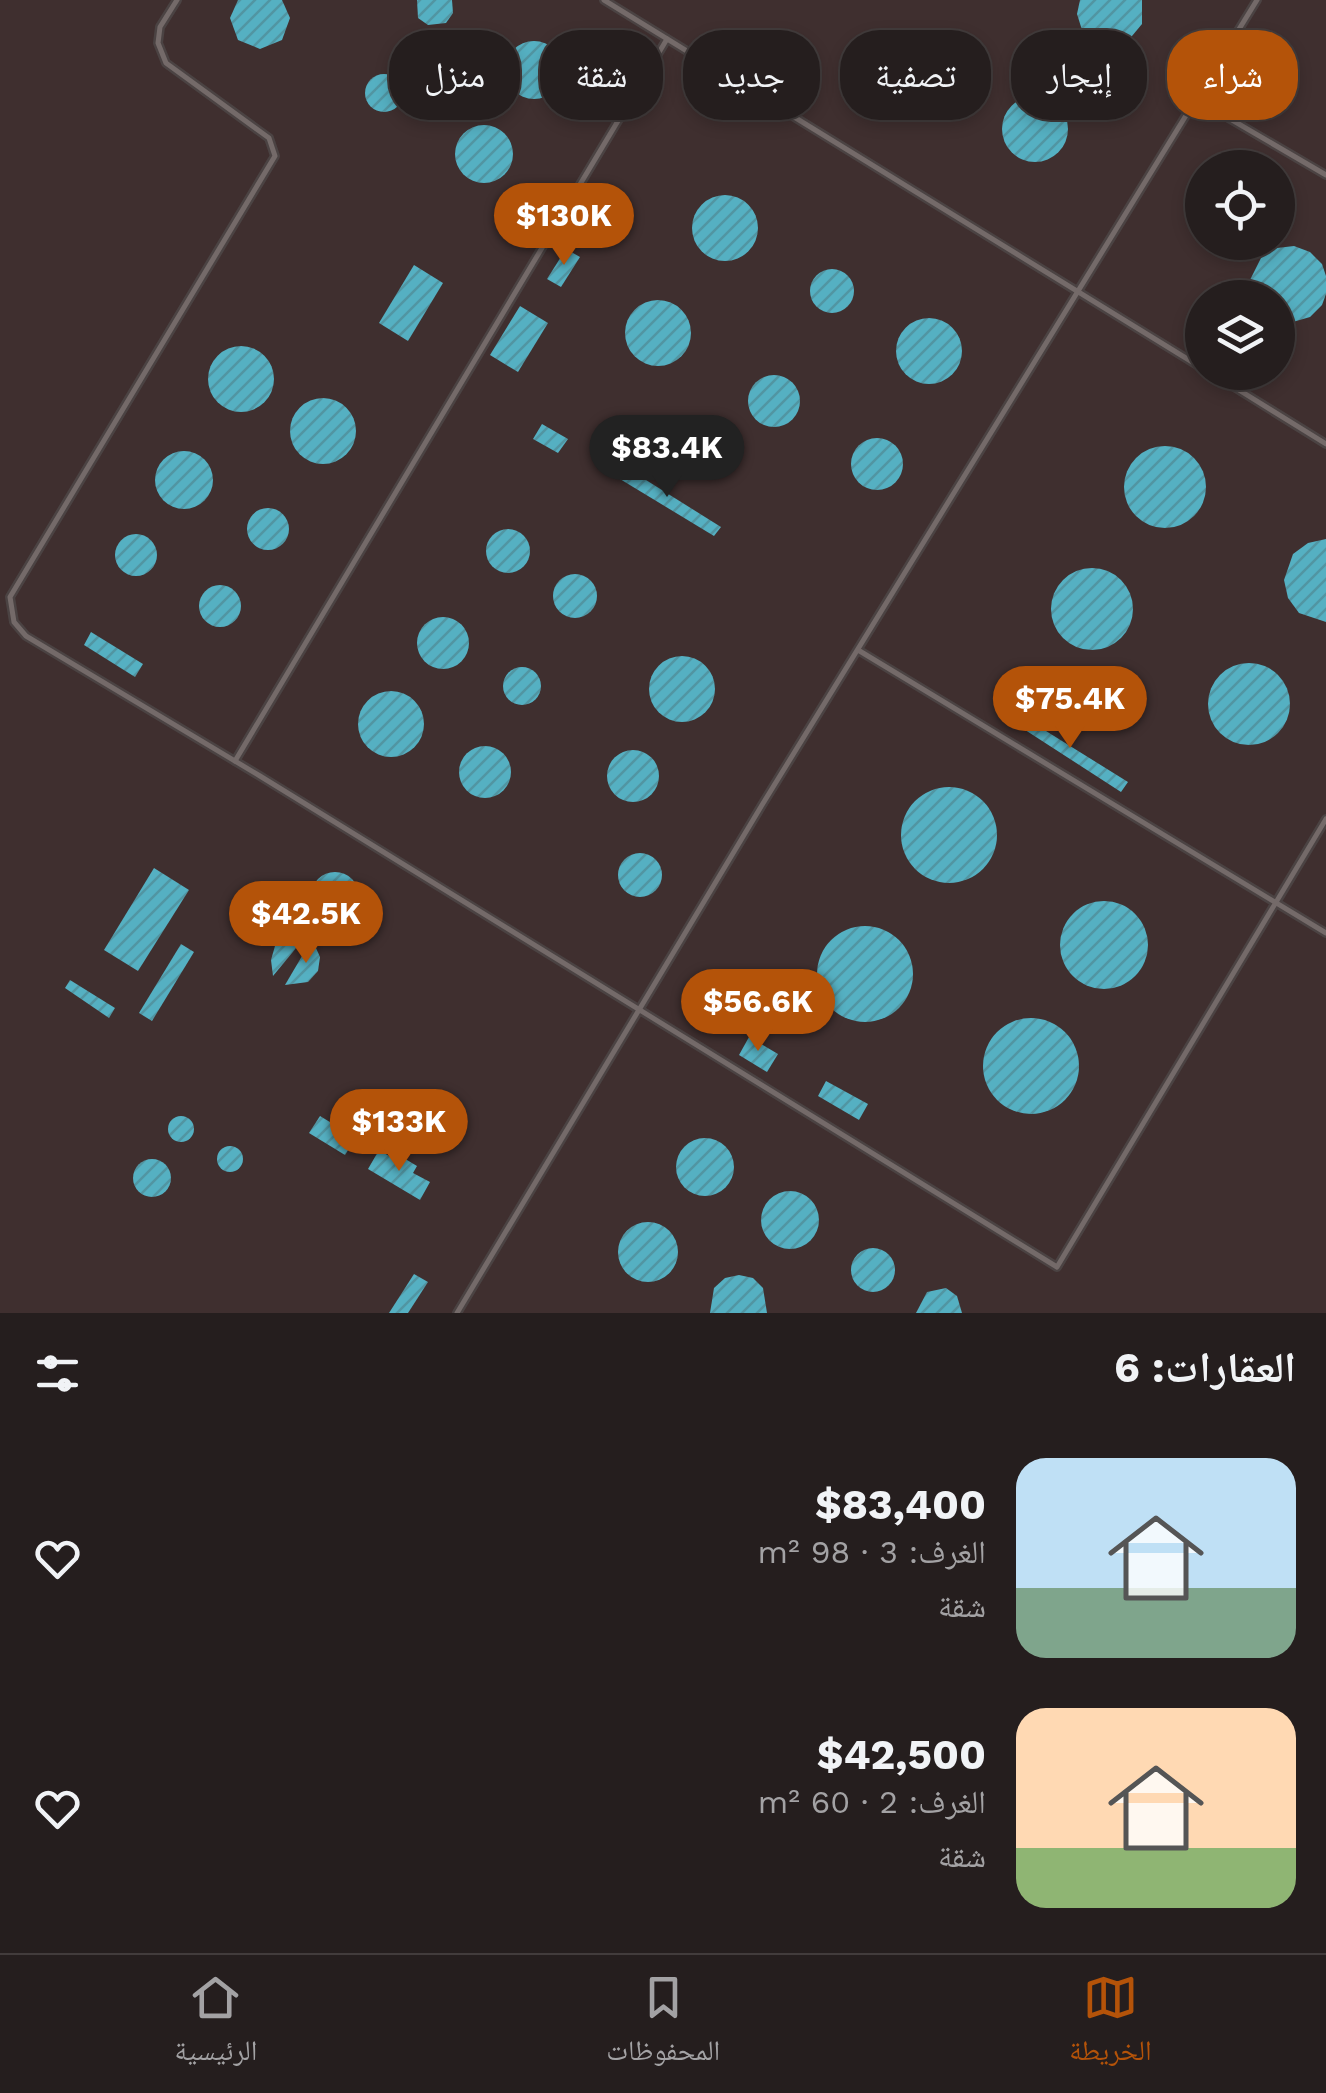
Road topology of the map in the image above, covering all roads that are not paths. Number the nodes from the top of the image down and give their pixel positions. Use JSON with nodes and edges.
{"nodes":[{"id":1,"x":177,"y":0,"type":"edge"},
{"id":2,"x":604,"y":0,"type":"edge"},
{"id":3,"x":1257,"y":0,"type":"edge"},
{"id":4,"x":1239,"y":30,"type":"edge"},
{"id":5,"x":667,"y":39,"type":"junction"},
{"id":6,"x":1183,"y":120,"type":"edge"},
{"id":7,"x":1232,"y":120,"type":"edge"},
{"id":8,"x":1326,"y":175,"type":"edge"},
{"id":9,"x":1077,"y":291,"type":"junction"},
{"id":10,"x":1185,"y":358,"type":"edge"},
{"id":11,"x":1239,"y":390,"type":"edge"},
{"id":12,"x":1326,"y":444,"type":"edge"},
{"id":13,"x":857,"y":650,"type":"junction"},
{"id":14,"x":235,"y":761,"type":"junction"},
{"id":15,"x":1326,"y":819,"type":"edge"},
{"id":16,"x":1274,"y":902,"type":"junction"},
{"id":17,"x":1326,"y":933,"type":"edge"},
{"id":18,"x":639,"y":1010,"type":"junction"},
{"id":19,"x":457,"y":1313,"type":"edge"}],
"edges":[{"from":1,"to":14,"type":"lane"},
{"from":2,"to":5,"type":"lane"},
{"from":3,"to":4,"type":"lane"},
{"from":5,"to":9,"type":"lane"},
{"from":5,"to":14,"type":"lane"},
{"from":6,"to":9,"type":"lane"},
{"from":7,"to":8,"type":"lane"},
{"from":9,"to":10,"type":"lane"},
{"from":9,"to":13,"type":"lane"},
{"from":11,"to":12,"type":"lane"},
{"from":13,"to":16,"type":"lane"},
{"from":13,"to":18,"type":"lane"},
{"from":14,"to":18,"type":"lane"},
{"from":15,"to":16,"type":"lane"},
{"from":16,"to":17,"type":"lane"},
{"from":16,"to":18,"type":"lane"},
{"from":18,"to":19,"type":"lane"}]}
